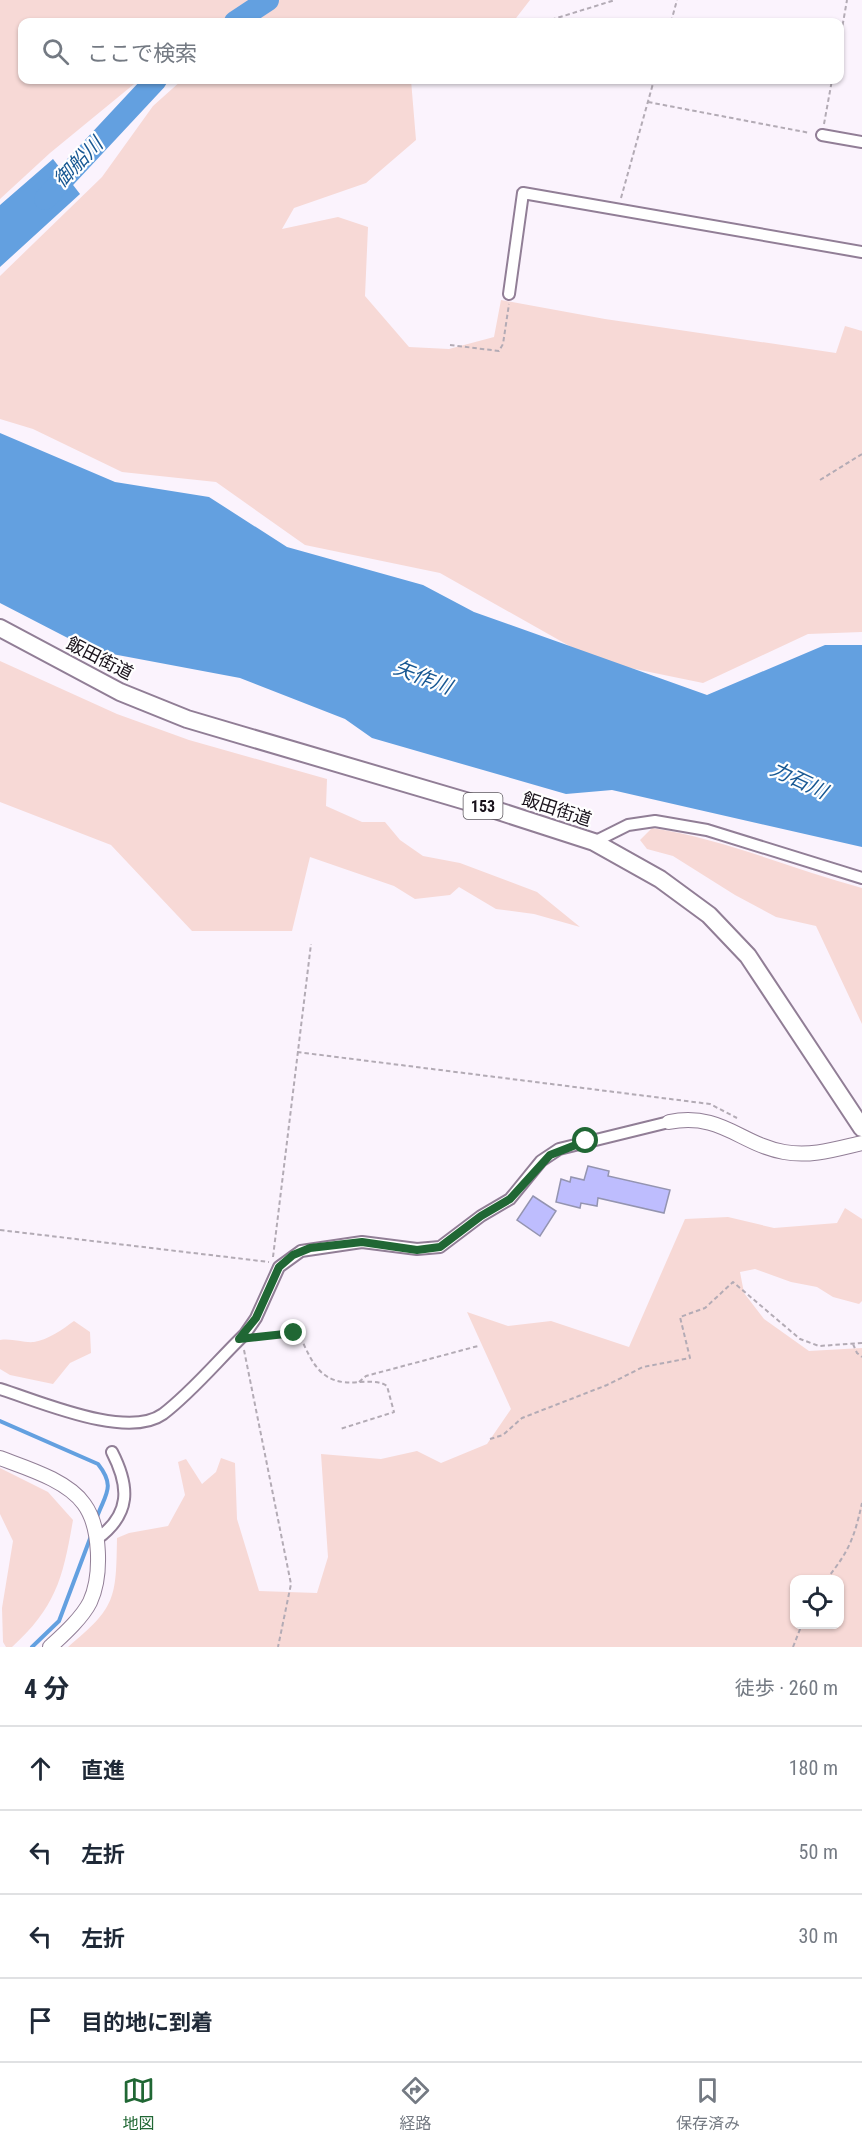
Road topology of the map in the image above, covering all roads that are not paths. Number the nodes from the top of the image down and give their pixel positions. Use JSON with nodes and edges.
{"nodes":[{"id":1,"x":822,"y":135,"type":"road end"},
{"id":2,"x":862,"y":142,"type":"edge"},
{"id":3,"x":862,"y":252,"type":"edge"},
{"id":4,"x":509,"y":294,"type":"road end"},
{"id":5,"x":0,"y":628,"type":"edge"},
{"id":6,"x":594,"y":842,"type":"junction"},
{"id":7,"x":862,"y":878,"type":"edge"},
{"id":8,"x":669,"y":1122,"type":"joint"},
{"id":9,"x":862,"y":1128,"type":"edge"},
{"id":10,"x":862,"y":1143,"type":"edge"},
{"id":11,"x":0,"y":1389,"type":"edge"},
{"id":12,"x":112,"y":1452,"type":"dead end"},
{"id":13,"x":0,"y":1458,"type":"edge"},
{"id":14,"x":97,"y":1536,"type":"junction"},
{"id":15,"x":50,"y":1647,"type":"edge"}],
"edges":[{"from":1,"to":2,"type":"street"},
{"from":3,"to":4,"type":"street"},
{"from":5,"to":6,"type":"highway","name":"飯田街道","number":"153"},
{"from":6,"to":7,"type":"street"},
{"from":6,"to":9,"type":"highway","name":"飯田街道","number":"153"},
{"from":8,"to":10,"type":"street"},
{"from":8,"to":11,"type":"street"},
{"from":12,"to":14,"type":"street"},
{"from":13,"to":14,"type":"street"},
{"from":14,"to":15,"type":"street"}]}
